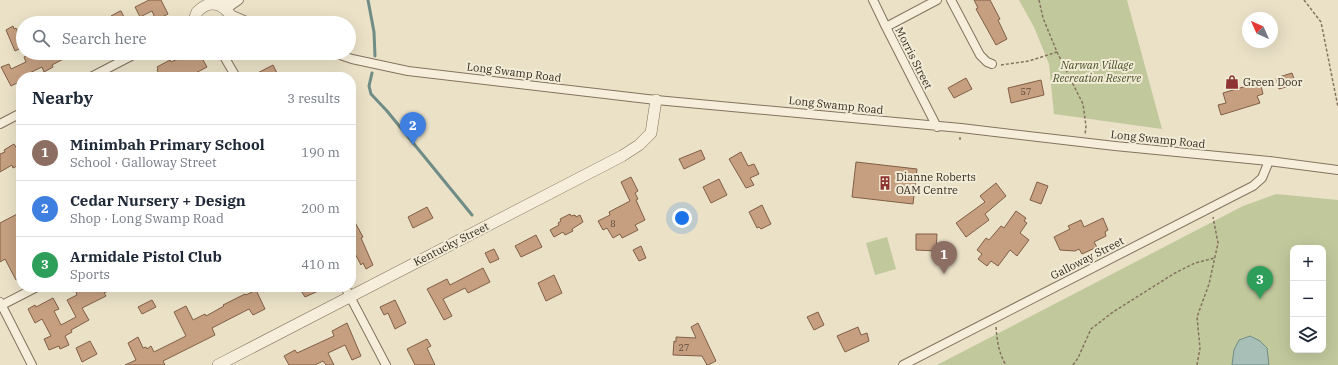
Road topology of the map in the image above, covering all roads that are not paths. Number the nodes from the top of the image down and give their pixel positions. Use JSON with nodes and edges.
{"nodes":[{"id":1,"x":239,"y":0,"type":"edge"},
{"id":2,"x":873,"y":0,"type":"edge"},
{"id":3,"x":937,"y":0,"type":"edge"},
{"id":4,"x":951,"y":0,"type":"edge"},
{"id":5,"x":211,"y":11,"type":"edge"},
{"id":6,"x":228,"y":16,"type":"edge"},
{"id":7,"x":886,"y":27,"type":"junction"},
{"id":8,"x":124,"y":60,"type":"edge"},
{"id":9,"x":226,"y":60,"type":"edge"},
{"id":10,"x":229,"y":60,"type":"edge"},
{"id":11,"x":356,"y":60,"type":"edge"},
{"id":12,"x":229,"y":64,"type":"junction"},
{"id":13,"x":992,"y":64,"type":"road end"},
{"id":14,"x":101,"y":72,"type":"edge"},
{"id":15,"x":233,"y":72,"type":"edge"},
{"id":16,"x":656,"y":100,"type":"junction"},
{"id":17,"x":16,"y":116,"type":"edge"},
{"id":18,"x":0,"y":124,"type":"edge"},
{"id":19,"x":937,"y":126,"type":"junction"},
{"id":20,"x":1269,"y":161,"type":"junction"},
{"id":21,"x":1338,"y":170,"type":"edge"},
{"id":22,"x":356,"y":288,"type":"edge"},
{"id":23,"x":26,"y":292,"type":"edge"},
{"id":24,"x":348,"y":292,"type":"edge"},
{"id":25,"x":1,"y":304,"type":"edge"},
{"id":26,"x":32,"y":365,"type":"edge"},
{"id":27,"x":218,"y":365,"type":"edge"},
{"id":28,"x":386,"y":365,"type":"edge"},
{"id":29,"x":903,"y":365,"type":"edge"}],
"edges":[{"from":1,"to":5,"type":"street"},
{"from":2,"to":7,"type":"street","name":"Morris Street"},
{"from":3,"to":7,"type":"street"},
{"from":4,"to":13,"type":"street"},
{"from":5,"to":6,"type":"street"},
{"from":7,"to":19,"type":"street","name":"Morris Street"},
{"from":8,"to":14,"type":"street"},
{"from":9,"to":12,"type":"street"},
{"from":10,"to":12,"type":"street"},
{"from":11,"to":16,"type":"street","name":"Long Swamp Road"},
{"from":12,"to":15,"type":"street"},
{"from":16,"to":19,"type":"street","name":"Long Swamp Road"},
{"from":16,"to":22,"type":"street","name":"Kentucky Street"},
{"from":17,"to":18,"type":"street"},
{"from":19,"to":20,"type":"street","name":"Long Swamp Road"},
{"from":20,"to":21,"type":"street","name":"Long Swamp Road"},
{"from":20,"to":29,"type":"street","name":"Galloway Street"},
{"from":23,"to":25,"type":"street"},
{"from":24,"to":27,"type":"street","name":"Kentucky Street"},
{"from":24,"to":28,"type":"street"},
{"from":25,"to":26,"type":"street"}]}
